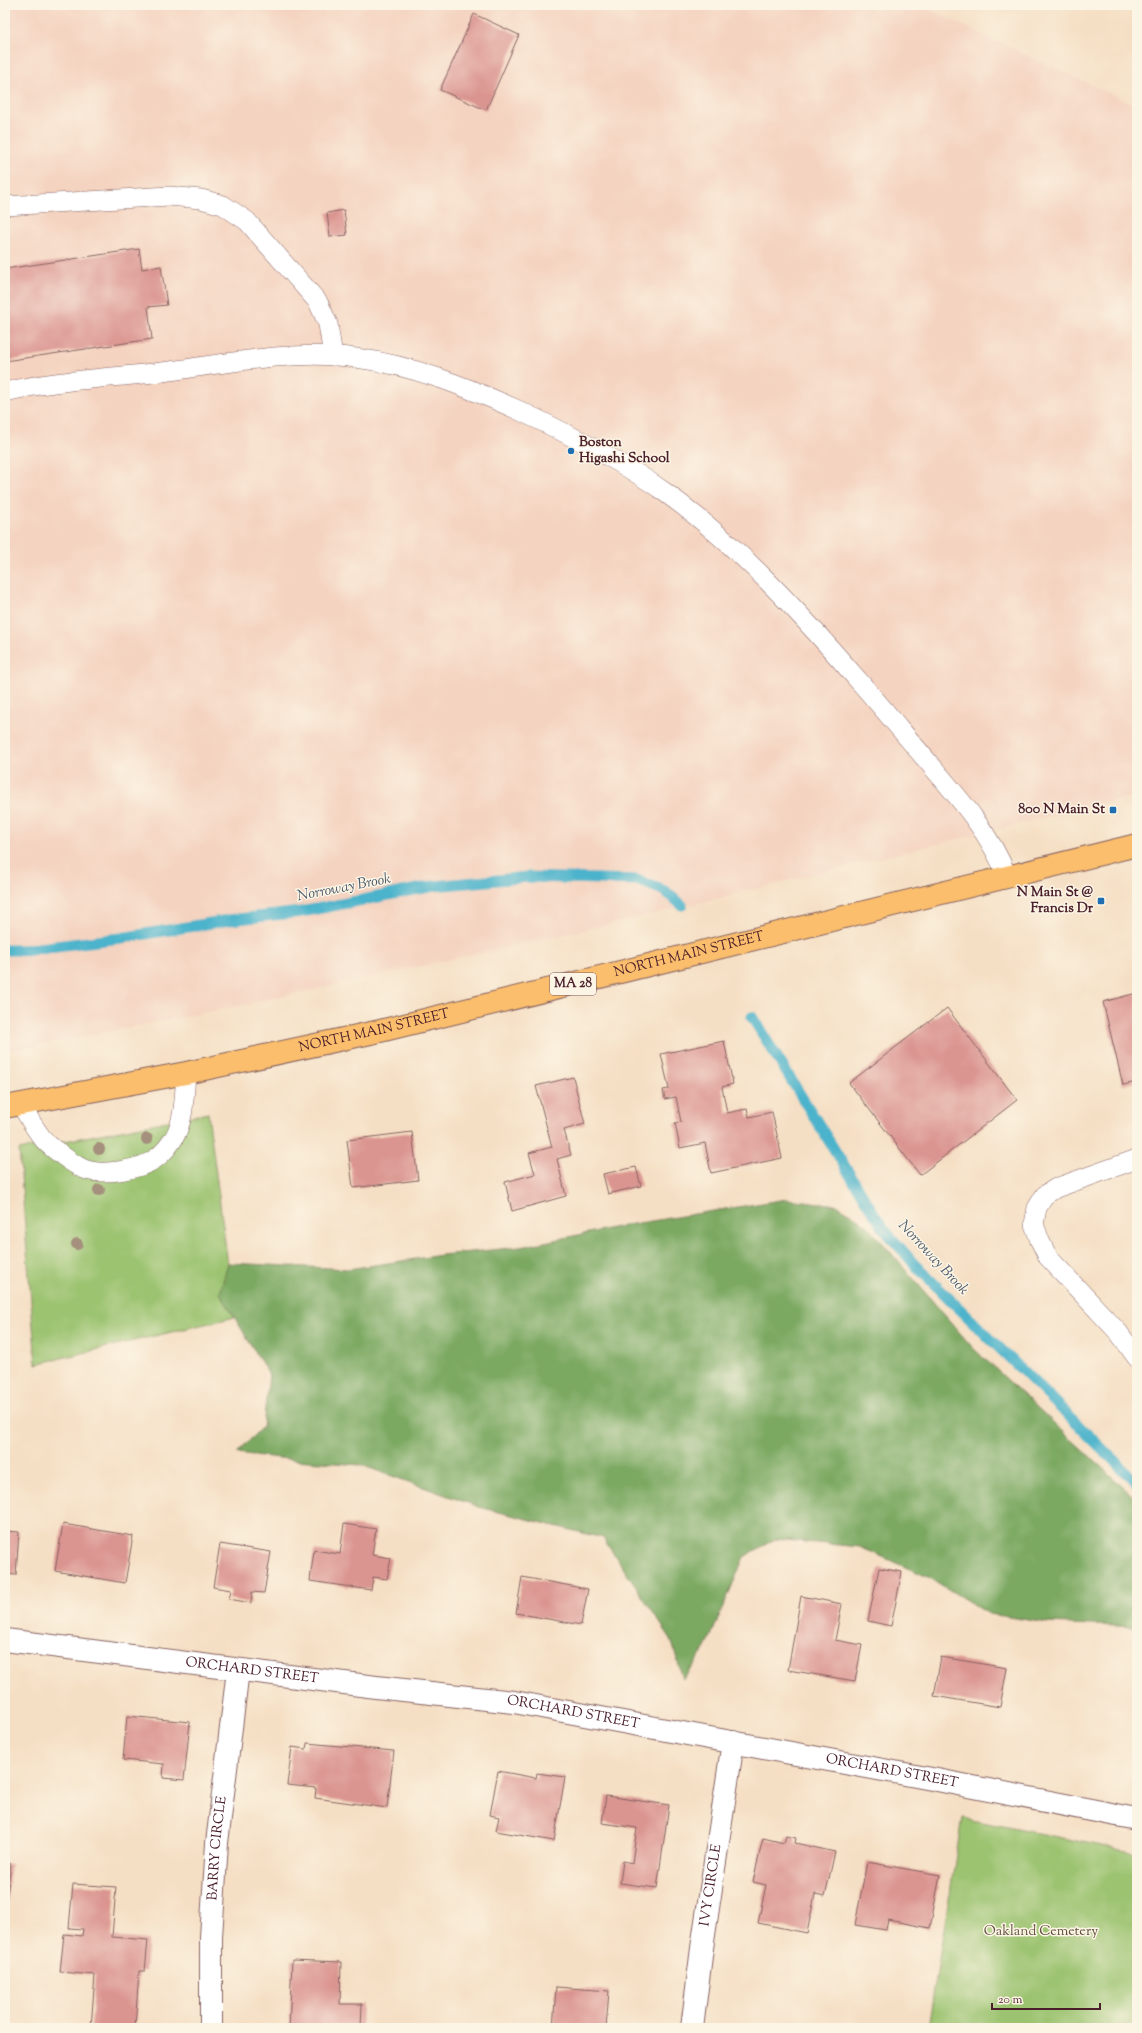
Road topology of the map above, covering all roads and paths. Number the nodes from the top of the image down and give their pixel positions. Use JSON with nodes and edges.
{"nodes":[{"id":1,"x":5,"y":206,"type":"edge"},
{"id":2,"x":333,"y":356,"type":"junction"},
{"id":3,"x":5,"y":392,"type":"edge"},
{"id":4,"x":1137,"y":845,"type":"edge"},
{"id":5,"x":1008,"y":878,"type":"junction"},
{"id":6,"x":186,"y":1073,"type":"junction"},
{"id":7,"x":13,"y":1106,"type":"edge"},
{"id":8,"x":1137,"y":1159,"type":"edge"},
{"id":9,"x":1137,"y":1358,"type":"edge"},
{"id":10,"x":5,"y":1640,"type":"edge"},
{"id":11,"x":238,"y":1670,"type":"junction"},
{"id":12,"x":733,"y":1742,"type":"junction"},
{"id":13,"x":1137,"y":1819,"type":"edge"},
{"id":14,"x":211,"y":2028,"type":"edge"},
{"id":15,"x":692,"y":2028,"type":"edge"}],
"edges":[{"from":1,"to":2,"type":"lane"},
{"from":2,"to":3,"type":"lane"},
{"from":2,"to":5,"type":"lane"},
{"from":4,"to":5,"type":"main road","name":"NORTH MAIN STREET","number":"MA 28"},
{"from":5,"to":6,"type":"main road","name":"NORTH MAIN STREET","number":"MA 28"},
{"from":6,"to":7,"type":"main road","name":"NORTH MAIN STREET","number":"MA 28"},
{"from":6,"to":7,"type":"lane"},
{"from":8,"to":9,"type":"lane"},
{"from":10,"to":11,"type":"street","name":"ORCHARD STREET"},
{"from":11,"to":12,"type":"street","name":"ORCHARD STREET"},
{"from":11,"to":14,"type":"street","name":"BARRY CIRCLE"},
{"from":12,"to":13,"type":"street","name":"ORCHARD STREET"},
{"from":12,"to":15,"type":"street","name":"IVY CIRCLE"}]}
